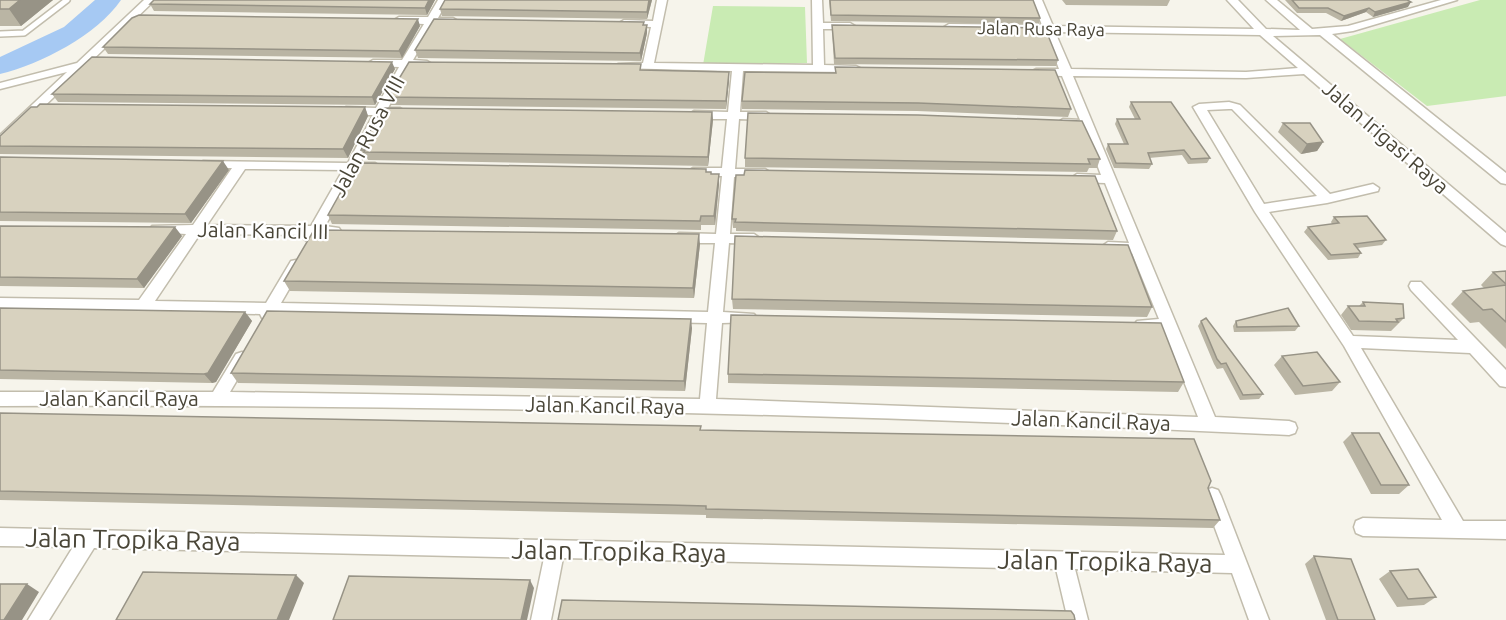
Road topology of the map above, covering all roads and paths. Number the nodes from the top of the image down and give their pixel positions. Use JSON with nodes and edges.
{"nodes":[{"id":1,"x":67,"y":0,"type":"edge"},
{"id":2,"x":150,"y":0,"type":"edge"},
{"id":3,"x":443,"y":0,"type":"edge"},
{"id":4,"x":662,"y":0,"type":"edge"},
{"id":5,"x":816,"y":0,"type":"edge"},
{"id":6,"x":1037,"y":0,"type":"edge"},
{"id":7,"x":1232,"y":0,"type":"edge"},
{"id":8,"x":1271,"y":0,"type":"edge"},
{"id":9,"x":1452,"y":0,"type":"edge"},
{"id":10,"x":134,"y":16,"type":"junction"},
{"id":11,"x":151,"y":16,"type":"edge"},
{"id":12,"x":386,"y":20,"type":"edge"},
{"id":13,"x":431,"y":20,"type":"junction"},
{"id":14,"x":468,"y":21,"type":"edge"},
{"id":15,"x":613,"y":23,"type":"edge"},
{"id":16,"x":657,"y":24,"type":"junction"},
{"id":17,"x":818,"y":26,"type":"junction"},
{"id":18,"x":864,"y":26,"type":"edge"},
{"id":19,"x":933,"y":27,"type":"edge"},
{"id":20,"x":1049,"y":28,"type":"junction"},
{"id":21,"x":1313,"y":32,"type":"junction"},
{"id":22,"x":1264,"y":33,"type":"junction"},
{"id":23,"x":0,"y":34,"type":"edge"},
{"id":24,"x":110,"y":59,"type":"edge"},
{"id":25,"x":85,"y":62,"type":"junction"},
{"id":26,"x":361,"y":63,"type":"edge"},
{"id":27,"x":407,"y":63,"type":"junction"},
{"id":28,"x":442,"y":64,"type":"edge"},
{"id":29,"x":609,"y":66,"type":"edge"},
{"id":30,"x":648,"y":67,"type":"junction"},
{"id":31,"x":738,"y":68,"type":"junction"},
{"id":32,"x":819,"y":69,"type":"junction"},
{"id":33,"x":863,"y":70,"type":"edge"},
{"id":34,"x":1308,"y":70,"type":"junction"},
{"id":35,"x":1023,"y":72,"type":"edge"},
{"id":36,"x":1067,"y":72,"type":"junction"},
{"id":37,"x":24,"y":80,"type":"junction"},
{"id":38,"x":0,"y":86,"type":"edge"},
{"id":39,"x":60,"y":86,"type":"junction"},
{"id":40,"x":38,"y":107,"type":"junction"},
{"id":41,"x":61,"y":107,"type":"edge"},
{"id":42,"x":332,"y":111,"type":"edge"},
{"id":43,"x":379,"y":112,"type":"junction"},
{"id":44,"x":413,"y":112,"type":"edge"},
{"id":45,"x":677,"y":115,"type":"edge"},
{"id":46,"x":735,"y":116,"type":"junction"},
{"id":47,"x":780,"y":116,"type":"edge"},
{"id":48,"x":1054,"y":123,"type":"edge"},
{"id":49,"x":1088,"y":124,"type":"junction"},
{"id":50,"x":0,"y":142,"type":"edge"},
{"id":51,"x":196,"y":164,"type":"edge"},
{"id":52,"x":242,"y":164,"type":"junction"},
{"id":53,"x":352,"y":166,"type":"junction"},
{"id":54,"x":387,"y":167,"type":"edge"},
{"id":55,"x":681,"y":172,"type":"edge"},
{"id":56,"x":729,"y":172,"type":"junction"},
{"id":57,"x":775,"y":173,"type":"edge"},
{"id":58,"x":1064,"y":178,"type":"edge"},
{"id":59,"x":1110,"y":179,"type":"junction"},
{"id":60,"x":1506,"y":180,"type":"edge"},
{"id":61,"x":1373,"y":188,"type":"dead end"},
{"id":62,"x":1327,"y":199,"type":"junction"},
{"id":63,"x":1260,"y":209,"type":"junction"},
{"id":64,"x":148,"y":229,"type":"edge"},
{"id":65,"x":196,"y":229,"type":"junction"},
{"id":66,"x":315,"y":231,"type":"junction"},
{"id":67,"x":348,"y":231,"type":"edge"},
{"id":68,"x":664,"y":237,"type":"edge"},
{"id":69,"x":723,"y":239,"type":"junction"},
{"id":70,"x":768,"y":239,"type":"edge"},
{"id":71,"x":1506,"y":241,"type":"edge"},
{"id":72,"x":1092,"y":246,"type":"edge"},
{"id":73,"x":1138,"y":248,"type":"junction"},
{"id":74,"x":1416,"y":286,"type":"dead end"},
{"id":75,"x":0,"y":303,"type":"edge"},
{"id":76,"x":142,"y":306,"type":"junction"},
{"id":77,"x":270,"y":308,"type":"junction"},
{"id":78,"x":717,"y":317,"type":"junction"},
{"id":79,"x":764,"y":318,"type":"edge"},
{"id":80,"x":1124,"y":324,"type":"edge"},
{"id":81,"x":1169,"y":325,"type":"junction"},
{"id":82,"x":259,"y":328,"type":"edge"},
{"id":83,"x":1349,"y":342,"type":"junction"},
{"id":84,"x":1473,"y":347,"type":"junction"},
{"id":85,"x":247,"y":348,"type":"edge"},
{"id":86,"x":1506,"y":381,"type":"edge"},
{"id":87,"x":219,"y":397,"type":"junction"},
{"id":88,"x":0,"y":399,"type":"edge"},
{"id":89,"x":707,"y":407,"type":"junction"},
{"id":90,"x":1209,"y":424,"type":"junction"},
{"id":91,"x":1289,"y":428,"type":"dead end"},
{"id":92,"x":1212,"y":496,"type":"edge"},
{"id":93,"x":1363,"y":527,"type":"dead end"},
{"id":94,"x":1457,"y":528,"type":"junction"},
{"id":95,"x":1506,"y":530,"type":"edge"},
{"id":96,"x":0,"y":537,"type":"edge"},
{"id":97,"x":90,"y":538,"type":"junction"},
{"id":98,"x":555,"y":550,"type":"junction"},
{"id":99,"x":1063,"y":560,"type":"junction"},
{"id":100,"x":1238,"y":564,"type":"junction"},
{"id":101,"x":38,"y":620,"type":"edge"},
{"id":102,"x":541,"y":620,"type":"edge"},
{"id":103,"x":1078,"y":620,"type":"edge"},
{"id":104,"x":1259,"y":620,"type":"edge"}],
"edges":[{"from":1,"to":23,"type":"lane"},
{"from":2,"to":10,"type":"street"},
{"from":3,"to":13,"type":"street","name":"Jalan Rusa VIII"},
{"from":4,"to":16,"type":"street"},
{"from":5,"to":17,"type":"street"},
{"from":6,"to":20,"type":"street"},
{"from":7,"to":22,"type":"street","name":"Jalan Irigasi Raya"},
{"from":8,"to":21,"type":"street","name":"Jalan Irigasi Raya"},
{"from":9,"to":21,"type":"street","name":"Jalan Rusa Raya"},
{"from":10,"to":11,"type":"street"},
{"from":10,"to":25,"type":"street"},
{"from":12,"to":13,"type":"street"},
{"from":13,"to":14,"type":"street"},
{"from":13,"to":27,"type":"street","name":"Jalan Rusa VIII"},
{"from":15,"to":16,"type":"street"},
{"from":16,"to":30,"type":"street"},
{"from":17,"to":18,"type":"street"},
{"from":17,"to":32,"type":"street"},
{"from":19,"to":20,"type":"street","name":"Jalan Rusa Raya"},
{"from":20,"to":22,"type":"street","name":"Jalan Rusa Raya"},
{"from":20,"to":36,"type":"street"},
{"from":21,"to":22,"type":"street","name":"Jalan Rusa Raya"},
{"from":21,"to":60,"type":"street","name":"Jalan Irigasi Raya"},
{"from":22,"to":34,"type":"street","name":"Jalan Irigasi Raya"},
{"from":24,"to":25,"type":"street"},
{"from":25,"to":37,"type":"street"},
{"from":25,"to":39,"type":"street"},
{"from":26,"to":27,"type":"street"},
{"from":27,"to":28,"type":"street"},
{"from":27,"to":43,"type":"street","name":"Jalan Rusa VIII"},
{"from":29,"to":30,"type":"street"},
{"from":30,"to":31,"type":"street"},
{"from":31,"to":32,"type":"street"},
{"from":31,"to":46,"type":"street"},
{"from":32,"to":33,"type":"street"},
{"from":34,"to":36,"type":"street"},
{"from":34,"to":71,"type":"street","name":"Jalan Irigasi Raya"},
{"from":35,"to":36,"type":"street"},
{"from":36,"to":49,"type":"street"},
{"from":37,"to":38,"type":"street"},
{"from":37,"to":39,"type":"street"},
{"from":39,"to":40,"type":"street"},
{"from":40,"to":41,"type":"street"},
{"from":40,"to":50,"type":"street"},
{"from":42,"to":43,"type":"street"},
{"from":43,"to":44,"type":"street"},
{"from":43,"to":53,"type":"street","name":"Jalan Rusa VIII"},
{"from":45,"to":46,"type":"street"},
{"from":46,"to":47,"type":"street"},
{"from":46,"to":56,"type":"street"},
{"from":48,"to":49,"type":"street"},
{"from":49,"to":59,"type":"street"},
{"from":51,"to":52,"type":"street"},
{"from":52,"to":53,"type":"street"},
{"from":52,"to":65,"type":"street"},
{"from":53,"to":54,"type":"street"},
{"from":53,"to":66,"type":"street","name":"Jalan Rusa VIII"},
{"from":55,"to":56,"type":"street"},
{"from":56,"to":57,"type":"street"},
{"from":56,"to":69,"type":"street"},
{"from":58,"to":59,"type":"street"},
{"from":59,"to":73,"type":"street"},
{"from":61,"to":62,"type":"street"},
{"from":62,"to":63,"type":"street"},
{"from":62,"to":63,"type":"street"},
{"from":63,"to":83,"type":"street"},
{"from":64,"to":65,"type":"street","name":"Jalan Kancil III"},
{"from":65,"to":66,"type":"street","name":"Jalan Kancil III"},
{"from":65,"to":76,"type":"street"},
{"from":66,"to":67,"type":"street","name":"Jalan Kancil III"},
{"from":66,"to":77,"type":"street","name":"Jalan Rusa VIII"},
{"from":68,"to":69,"type":"street"},
{"from":69,"to":70,"type":"street"},
{"from":69,"to":78,"type":"street"},
{"from":72,"to":73,"type":"street"},
{"from":73,"to":81,"type":"street"},
{"from":74,"to":84,"type":"street"},
{"from":75,"to":76,"type":"street"},
{"from":76,"to":77,"type":"street"},
{"from":77,"to":78,"type":"street"},
{"from":77,"to":82,"type":"street","name":"Jalan Rusa VIII"},
{"from":78,"to":79,"type":"street"},
{"from":78,"to":89,"type":"street"},
{"from":80,"to":81,"type":"street"},
{"from":81,"to":90,"type":"street"},
{"from":83,"to":84,"type":"street"},
{"from":83,"to":94,"type":"street"},
{"from":84,"to":86,"type":"street"},
{"from":85,"to":87,"type":"street"},
{"from":87,"to":88,"type":"street","name":"Jalan Kancil Raya"},
{"from":87,"to":89,"type":"street","name":"Jalan Kancil Raya"},
{"from":89,"to":90,"type":"street","name":"Jalan Kancil Raya"},
{"from":90,"to":91,"type":"street","name":"Jalan Kancil Raya"},
{"from":92,"to":100,"type":"street"},
{"from":93,"to":94,"type":"street"},
{"from":94,"to":95,"type":"street"},
{"from":96,"to":97,"type":"street","name":"Jalan Tropika Raya"},
{"from":97,"to":98,"type":"street","name":"Jalan Tropika Raya"},
{"from":97,"to":101,"type":"street"},
{"from":98,"to":99,"type":"street","name":"Jalan Tropika Raya"},
{"from":98,"to":102,"type":"street"},
{"from":99,"to":100,"type":"street","name":"Jalan Tropika Raya"},
{"from":99,"to":103,"type":"street"},
{"from":100,"to":104,"type":"street"}]}
